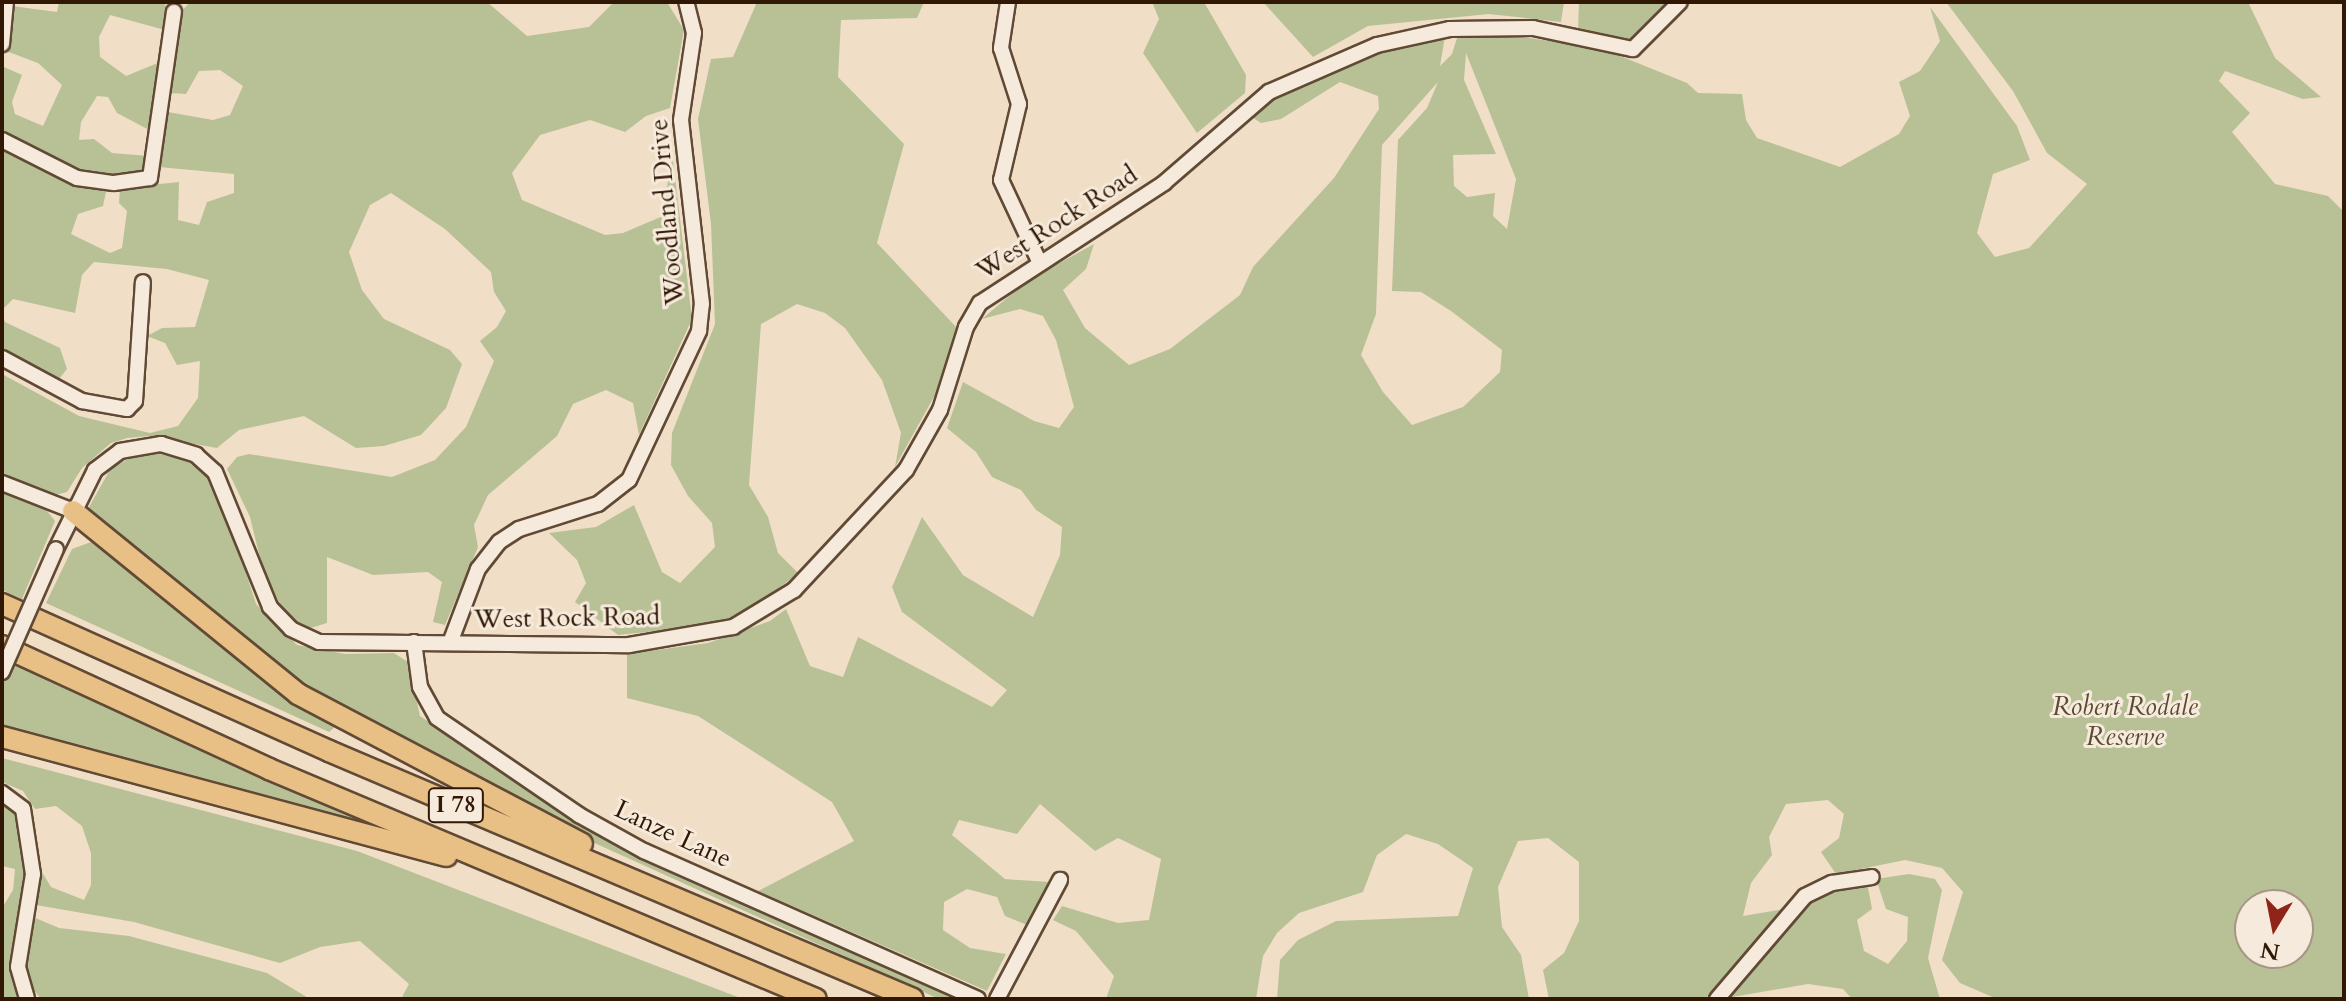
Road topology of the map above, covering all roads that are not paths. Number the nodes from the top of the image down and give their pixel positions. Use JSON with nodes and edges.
{"nodes":[{"id":1,"x":6,"y":2,"type":"edge"},
{"id":2,"x":686,"y":2,"type":"edge"},
{"id":3,"x":1008,"y":2,"type":"edge"},
{"id":4,"x":1680,"y":2,"type":"edge"},
{"id":5,"x":174,"y":12,"type":"dead end"},
{"id":6,"x":2,"y":44,"type":"edge"},
{"id":7,"x":2,"y":140,"type":"edge"},
{"id":8,"x":1039,"y":261,"type":"junction"},
{"id":9,"x":143,"y":282,"type":"dead end"},
{"id":10,"x":2,"y":358,"type":"edge"},
{"id":11,"x":2,"y":483,"type":"edge"},
{"id":12,"x":73,"y":511,"type":"junction"},
{"id":13,"x":2,"y":604,"type":"edge"},
{"id":14,"x":414,"y":642,"type":"junction"},
{"id":15,"x":450,"y":643,"type":"junction"},
{"id":16,"x":2,"y":646,"type":"edge"},
{"id":17,"x":2,"y":672,"type":"edge"},
{"id":18,"x":2,"y":737,"type":"edge"},
{"id":19,"x":2,"y":793,"type":"edge"},
{"id":20,"x":1872,"y":877,"type":"dead end"},
{"id":21,"x":1060,"y":880,"type":"dead end"},
{"id":22,"x":27,"y":999,"type":"edge"},
{"id":23,"x":809,"y":999,"type":"edge"},
{"id":24,"x":816,"y":999,"type":"edge"},
{"id":25,"x":914,"y":999,"type":"edge"},
{"id":26,"x":978,"y":999,"type":"edge"},
{"id":27,"x":997,"y":999,"type":"edge"},
{"id":28,"x":1717,"y":999,"type":"edge"}],
"edges":[{"from":1,"to":6,"type":"street"},
{"from":2,"to":15,"type":"street","name":"Woodland Drive"},
{"from":3,"to":8,"type":"street"},
{"from":4,"to":8,"type":"street","name":"West Rock Road"},
{"from":5,"to":7,"type":"street"},
{"from":8,"to":15,"type":"street","name":"West Rock Road"},
{"from":9,"to":10,"type":"street"},
{"from":11,"to":12,"type":"street"},
{"from":12,"to":14,"type":"street","name":"West Rock Road"},
{"from":12,"to":17,"type":"street","name":"West Rock Road","bridge":true},
{"from":12,"to":25,"type":"highway"},
{"from":13,"to":25,"type":"highway","number":"I 78"},
{"from":14,"to":15,"type":"street","name":"West Rock Road"},
{"from":14,"to":26,"type":"street","name":"Lanze Lane"},
{"from":16,"to":24,"type":"highway","number":"I 78"},
{"from":18,"to":23,"type":"highway"},
{"from":19,"to":22,"type":"street"},
{"from":20,"to":28,"type":"street"},
{"from":21,"to":27,"type":"street"}]}
